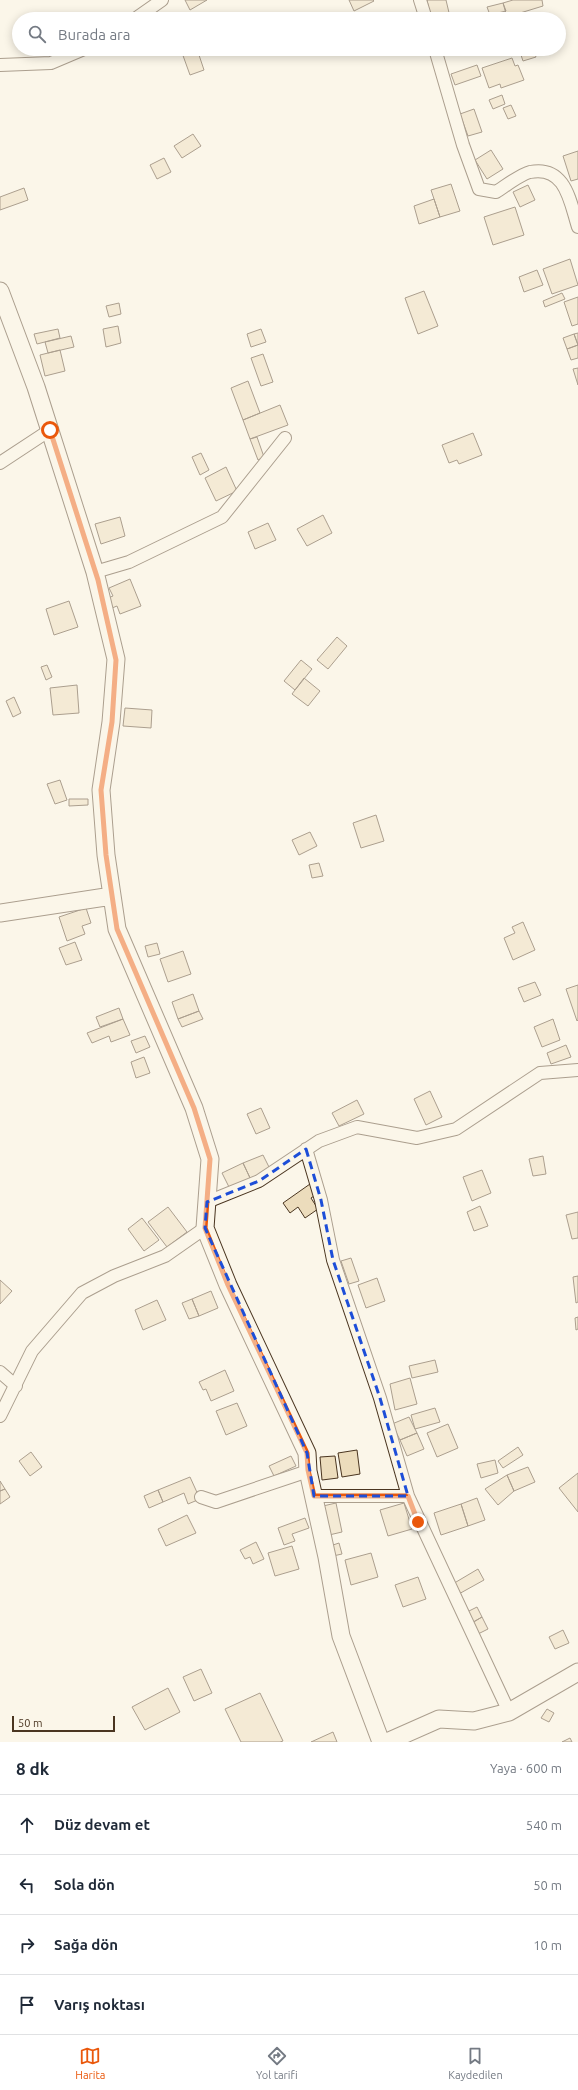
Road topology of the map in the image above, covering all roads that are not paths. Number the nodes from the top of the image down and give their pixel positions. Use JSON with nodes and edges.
{"nodes":[{"id":1,"x":162,"y":0,"type":"edge"},
{"id":2,"x":420,"y":0,"type":"edge"},
{"id":3,"x":145,"y":12,"type":"edge"},
{"id":4,"x":424,"y":12,"type":"edge"},
{"id":5,"x":68,"y":56,"type":"edge"},
{"id":6,"x":437,"y":56,"type":"edge"},
{"id":7,"x":0,"y":65,"type":"edge"},
{"id":8,"x":578,"y":227,"type":"edge"},
{"id":9,"x":0,"y":291,"type":"edge"},
{"id":10,"x":50,"y":430,"type":"junction"},
{"id":11,"x":285,"y":438,"type":"dead end"},
{"id":12,"x":0,"y":463,"type":"edge"},
{"id":13,"x":95,"y":572,"type":"junction"},
{"id":14,"x":112,"y":896,"type":"junction"},
{"id":15,"x":0,"y":913,"type":"edge"},
{"id":16,"x":578,"y":1070,"type":"edge"},
{"id":17,"x":306,"y":1149,"type":"junction"},
{"id":18,"x":207,"y":1202,"type":"junction"},
{"id":19,"x":205,"y":1228,"type":"junction"},
{"id":20,"x":0,"y":1372,"type":"edge"},
{"id":21,"x":16,"y":1386,"type":"junction"},
{"id":22,"x":0,"y":1416,"type":"edge"},
{"id":23,"x":308,"y":1470,"type":"junction"},
{"id":24,"x":314,"y":1496,"type":"junction"},
{"id":25,"x":408,"y":1496,"type":"junction"},
{"id":26,"x":201,"y":1497,"type":"dead end"},
{"id":27,"x":578,"y":1672,"type":"edge"},
{"id":28,"x":509,"y":1712,"type":"junction"},
{"id":29,"x":381,"y":1742,"type":"edge"},
{"id":30,"x":387,"y":1742,"type":"edge"}],
"edges":[{"from":1,"to":3,"type":"street"},
{"from":2,"to":4,"type":"street"},
{"from":5,"to":7,"type":"street"},
{"from":6,"to":8,"type":"street"},
{"from":9,"to":10,"type":"street"},
{"from":10,"to":12,"type":"street"},
{"from":10,"to":13,"type":"street"},
{"from":11,"to":13,"type":"street"},
{"from":13,"to":14,"type":"street"},
{"from":14,"to":15,"type":"street"},
{"from":14,"to":18,"type":"street"},
{"from":16,"to":17,"type":"street"},
{"from":17,"to":18,"type":"street"},
{"from":17,"to":25,"type":"street"},
{"from":18,"to":19,"type":"street"},
{"from":19,"to":21,"type":"street"},
{"from":19,"to":23,"type":"street"},
{"from":20,"to":21,"type":"street"},
{"from":21,"to":22,"type":"street"},
{"from":23,"to":24,"type":"street"},
{"from":23,"to":26,"type":"street"},
{"from":24,"to":25,"type":"street"},
{"from":24,"to":29,"type":"street"},
{"from":25,"to":28,"type":"street"},
{"from":27,"to":28,"type":"street"},
{"from":28,"to":30,"type":"street"}]}
